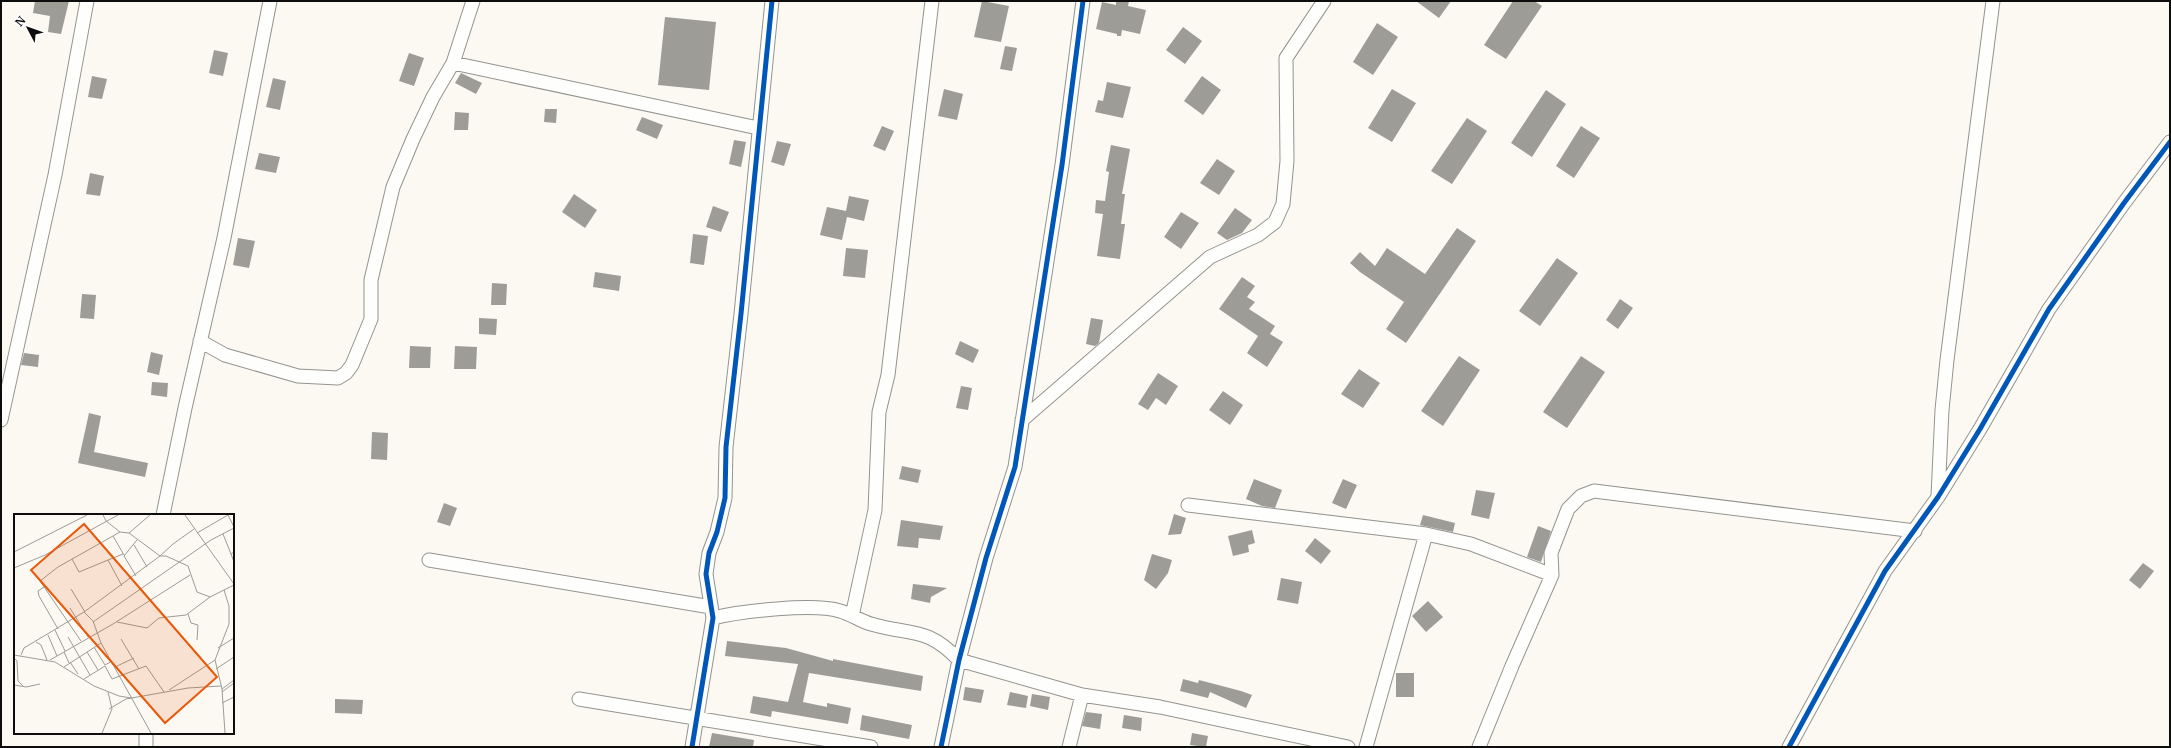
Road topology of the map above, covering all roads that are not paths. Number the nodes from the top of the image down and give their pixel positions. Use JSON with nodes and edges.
{"nodes":[{"id":1,"x":87,"y":1,"type":"edge"},
{"id":2,"x":270,"y":1,"type":"edge"},
{"id":3,"x":473,"y":1,"type":"edge"},
{"id":4,"x":772,"y":1,"type":"edge"},
{"id":5,"x":932,"y":1,"type":"edge"},
{"id":6,"x":1082,"y":1,"type":"edge"},
{"id":7,"x":1324,"y":1,"type":"edge"},
{"id":8,"x":1992,"y":1,"type":"edge"},
{"id":9,"x":454,"y":63,"type":"junction"},
{"id":10,"x":758,"y":128,"type":"junction"},
{"id":11,"x":2170,"y":142,"type":"edge"},
{"id":12,"x":200,"y":341,"type":"junction"},
{"id":13,"x":1,"y":420,"type":"edge"},
{"id":14,"x":1022,"y":420,"type":"junction"},
{"id":15,"x":1938,"y":497,"type":"junction"},
{"id":16,"x":1188,"y":505,"type":"dead end"},
{"id":17,"x":163,"y":514,"type":"edge"},
{"id":18,"x":1915,"y":531,"type":"junction"},
{"id":19,"x":1426,"y":534,"type":"junction"},
{"id":20,"x":429,"y":560,"type":"dead end"},
{"id":21,"x":1552,"y":575,"type":"junction"},
{"id":22,"x":712,"y":612,"type":"junction"},
{"id":23,"x":852,"y":616,"type":"junction"},
{"id":24,"x":959,"y":660,"type":"junction"},
{"id":25,"x":1082,"y":695,"type":"junction"},
{"id":26,"x":579,"y":699,"type":"dead end"},
{"id":27,"x":697,"y":719,"type":"junction"},
{"id":28,"x":146,"y":734,"type":"edge"},
{"id":29,"x":1302,"y":742,"type":"edge"},
{"id":30,"x":146,"y":747,"type":"edge"},
{"id":31,"x":692,"y":747,"type":"edge"},
{"id":32,"x":871,"y":747,"type":"edge"},
{"id":33,"x":942,"y":747,"type":"edge"},
{"id":34,"x":1069,"y":747,"type":"edge"},
{"id":35,"x":1348,"y":747,"type":"edge"},
{"id":36,"x":1366,"y":747,"type":"edge"},
{"id":37,"x":1479,"y":747,"type":"edge"},
{"id":38,"x":1790,"y":747,"type":"edge"}],
"edges":[{"from":1,"to":13,"type":"street"},
{"from":2,"to":12,"type":"street"},
{"from":3,"to":9,"type":"street"},
{"from":4,"to":10,"type":"street"},
{"from":5,"to":23,"type":"street"},
{"from":6,"to":14,"type":"street"},
{"from":7,"to":14,"type":"street"},
{"from":8,"to":15,"type":"street"},
{"from":9,"to":10,"type":"street"},
{"from":9,"to":12,"type":"street"},
{"from":10,"to":22,"type":"street"},
{"from":11,"to":15,"type":"street"},
{"from":12,"to":17,"type":"street"},
{"from":14,"to":24,"type":"street"},
{"from":15,"to":18,"type":"street"},
{"from":16,"to":19,"type":"street"},
{"from":18,"to":21,"type":"street"},
{"from":18,"to":38,"type":"street"},
{"from":19,"to":21,"type":"street"},
{"from":19,"to":36,"type":"street"},
{"from":20,"to":22,"type":"street"},
{"from":21,"to":37,"type":"street"},
{"from":22,"to":23,"type":"street"},
{"from":22,"to":27,"type":"street"},
{"from":23,"to":24,"type":"street"},
{"from":24,"to":25,"type":"street"},
{"from":24,"to":33,"type":"street"},
{"from":25,"to":29,"type":"street"},
{"from":25,"to":34,"type":"street"},
{"from":26,"to":27,"type":"street"},
{"from":27,"to":31,"type":"street"},
{"from":27,"to":32,"type":"street"},
{"from":28,"to":30,"type":"street"},
{"from":29,"to":35,"type":"street"}]}
